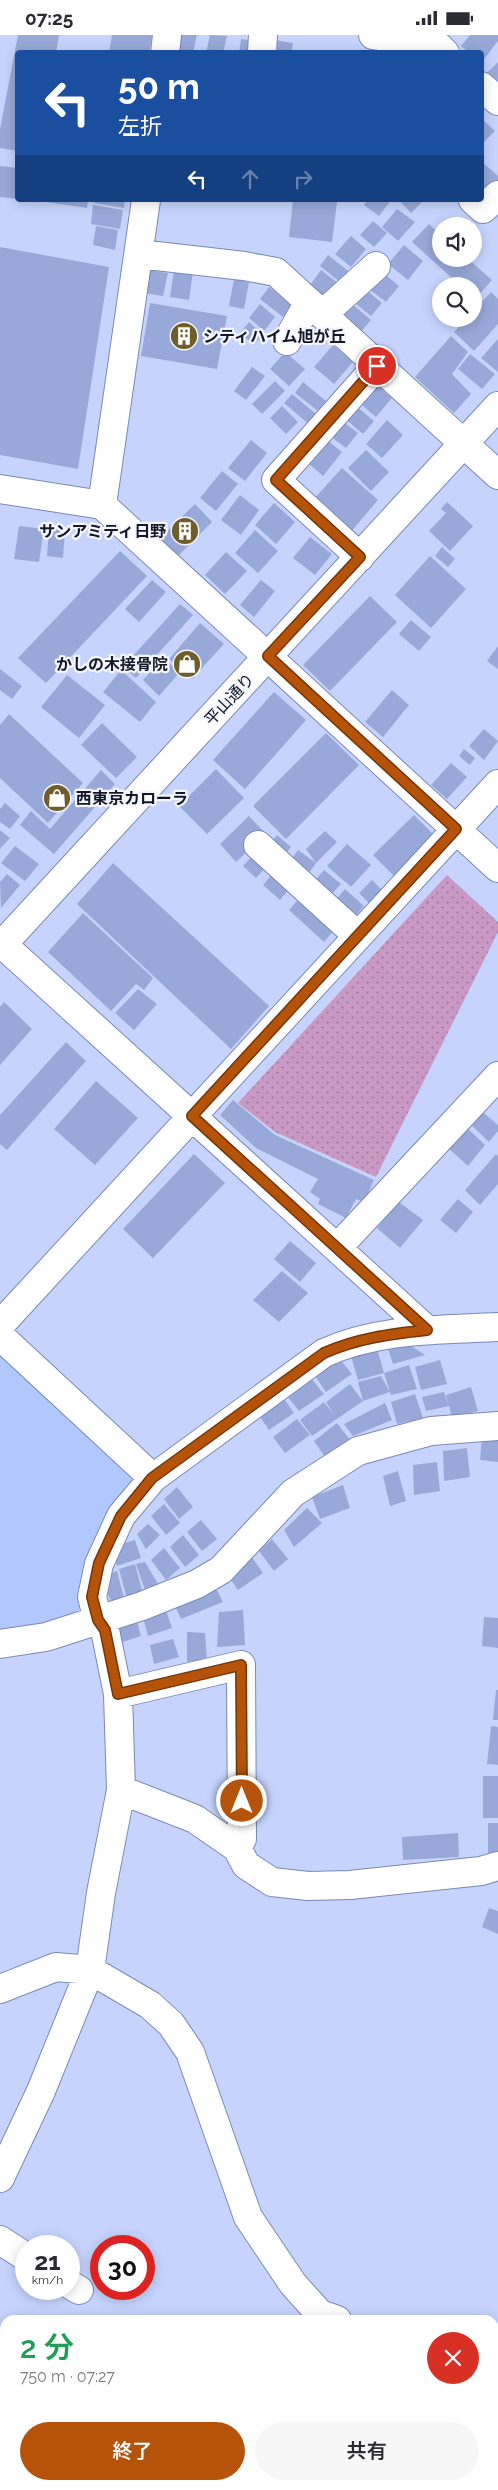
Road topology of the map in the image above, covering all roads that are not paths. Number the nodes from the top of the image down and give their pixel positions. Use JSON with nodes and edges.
{"nodes":[{"id":1,"x":168,"y":35,"type":"edge"},
{"id":2,"x":264,"y":35,"type":"edge"},
{"id":3,"x":374,"y":35,"type":"edge"},
{"id":4,"x":441,"y":44,"type":"edge"},
{"id":5,"x":166,"y":50,"type":"edge"},
{"id":6,"x":262,"y":50,"type":"edge"},
{"id":7,"x":498,"y":195,"type":"edge"},
{"id":8,"x":146,"y":202,"type":"edge"},
{"id":9,"x":475,"y":202,"type":"edge"},
{"id":10,"x":139,"y":254,"type":"junction"},
{"id":11,"x":376,"y":266,"type":"dead end"},
{"id":12,"x":316,"y":308,"type":"junction"},
{"id":13,"x":287,"y":341,"type":"dead end"},
{"id":14,"x":377,"y":366,"type":"junction"},
{"id":15,"x":498,"y":406,"type":"edge"},
{"id":16,"x":464,"y":444,"type":"junction"},
{"id":17,"x":498,"y":475,"type":"edge"},
{"id":18,"x":0,"y":489,"type":"edge"},
{"id":19,"x":102,"y":505,"type":"junction"},
{"id":20,"x":360,"y":557,"type":"junction"},
{"id":21,"x":268,"y":656,"type":"junction"},
{"id":22,"x":498,"y":784,"type":"edge"},
{"id":23,"x":456,"y":829,"type":"junction"},
{"id":24,"x":258,"y":845,"type":"dead end"},
{"id":25,"x":498,"y":868,"type":"edge"},
{"id":26,"x":358,"y":936,"type":"junction"},
{"id":27,"x":1,"y":945,"type":"edge"},
{"id":28,"x":498,"y":1076,"type":"edge"},
{"id":29,"x":192,"y":1116,"type":"junction"},
{"id":30,"x":337,"y":1248,"type":"junction"},
{"id":31,"x":0,"y":1325,"type":"edge"},
{"id":32,"x":498,"y":1327,"type":"edge"},
{"id":33,"x":427,"y":1330,"type":"junction"},
{"id":34,"x":0,"y":1336,"type":"edge"},
{"id":35,"x":498,"y":1426,"type":"edge"},
{"id":36,"x":152,"y":1478,"type":"junction"},
{"id":37,"x":98,"y":1620,"type":"junction"},
{"id":38,"x":0,"y":1644,"type":"edge"},
{"id":39,"x":118,"y":1694,"type":"junction"},
{"id":40,"x":121,"y":1790,"type":"junction"},
{"id":41,"x":237,"y":1849,"type":"junction"},
{"id":42,"x":498,"y":1866,"type":"edge"},
{"id":43,"x":90,"y":1970,"type":"junction"},
{"id":44,"x":0,"y":1989,"type":"edge"},
{"id":45,"x":0,"y":2178,"type":"edge"},
{"id":46,"x":0,"y":2240,"type":"edge"},
{"id":47,"x":15,"y":2250,"type":"edge"},
{"id":48,"x":323,"y":2315,"type":"edge"}],
"edges":[{"from":1,"to":5,"type":"street"},
{"from":2,"to":6,"type":"street"},
{"from":3,"to":4,"type":"street"},
{"from":7,"to":9,"type":"street"},
{"from":8,"to":10,"type":"street"},
{"from":10,"to":12,"type":"street"},
{"from":10,"to":19,"type":"street"},
{"from":11,"to":12,"type":"street"},
{"from":12,"to":13,"type":"street"},
{"from":12,"to":14,"type":"street"},
{"from":14,"to":16,"type":"street"},
{"from":14,"to":20,"type":"street"},
{"from":15,"to":16,"type":"street","name":"平山通り"},
{"from":16,"to":17,"type":"street"},
{"from":16,"to":20,"type":"street","name":"平山通り"},
{"from":18,"to":19,"type":"street"},
{"from":19,"to":21,"type":"street"},
{"from":20,"to":21,"type":"street","name":"平山通り"},
{"from":21,"to":23,"type":"street"},
{"from":21,"to":27,"type":"street","name":"平山通り"},
{"from":22,"to":23,"type":"street"},
{"from":23,"to":25,"type":"street"},
{"from":23,"to":26,"type":"street"},
{"from":24,"to":26,"type":"street"},
{"from":26,"to":29,"type":"street"},
{"from":27,"to":29,"type":"street"},
{"from":28,"to":30,"type":"street"},
{"from":29,"to":30,"type":"street"},
{"from":29,"to":31,"type":"street"},
{"from":30,"to":33,"type":"street"},
{"from":32,"to":33,"type":"street"},
{"from":33,"to":36,"type":"street"},
{"from":34,"to":36,"type":"street"},
{"from":35,"to":37,"type":"street"},
{"from":36,"to":37,"type":"street"},
{"from":37,"to":38,"type":"street"},
{"from":37,"to":39,"type":"street"},
{"from":39,"to":40,"type":"street"},
{"from":39,"to":41,"type":"street"},
{"from":40,"to":41,"type":"street"},
{"from":40,"to":43,"type":"street"},
{"from":41,"to":42,"type":"street"},
{"from":43,"to":44,"type":"street"},
{"from":43,"to":45,"type":"street"},
{"from":43,"to":48,"type":"street"},
{"from":46,"to":47,"type":"street"}]}
